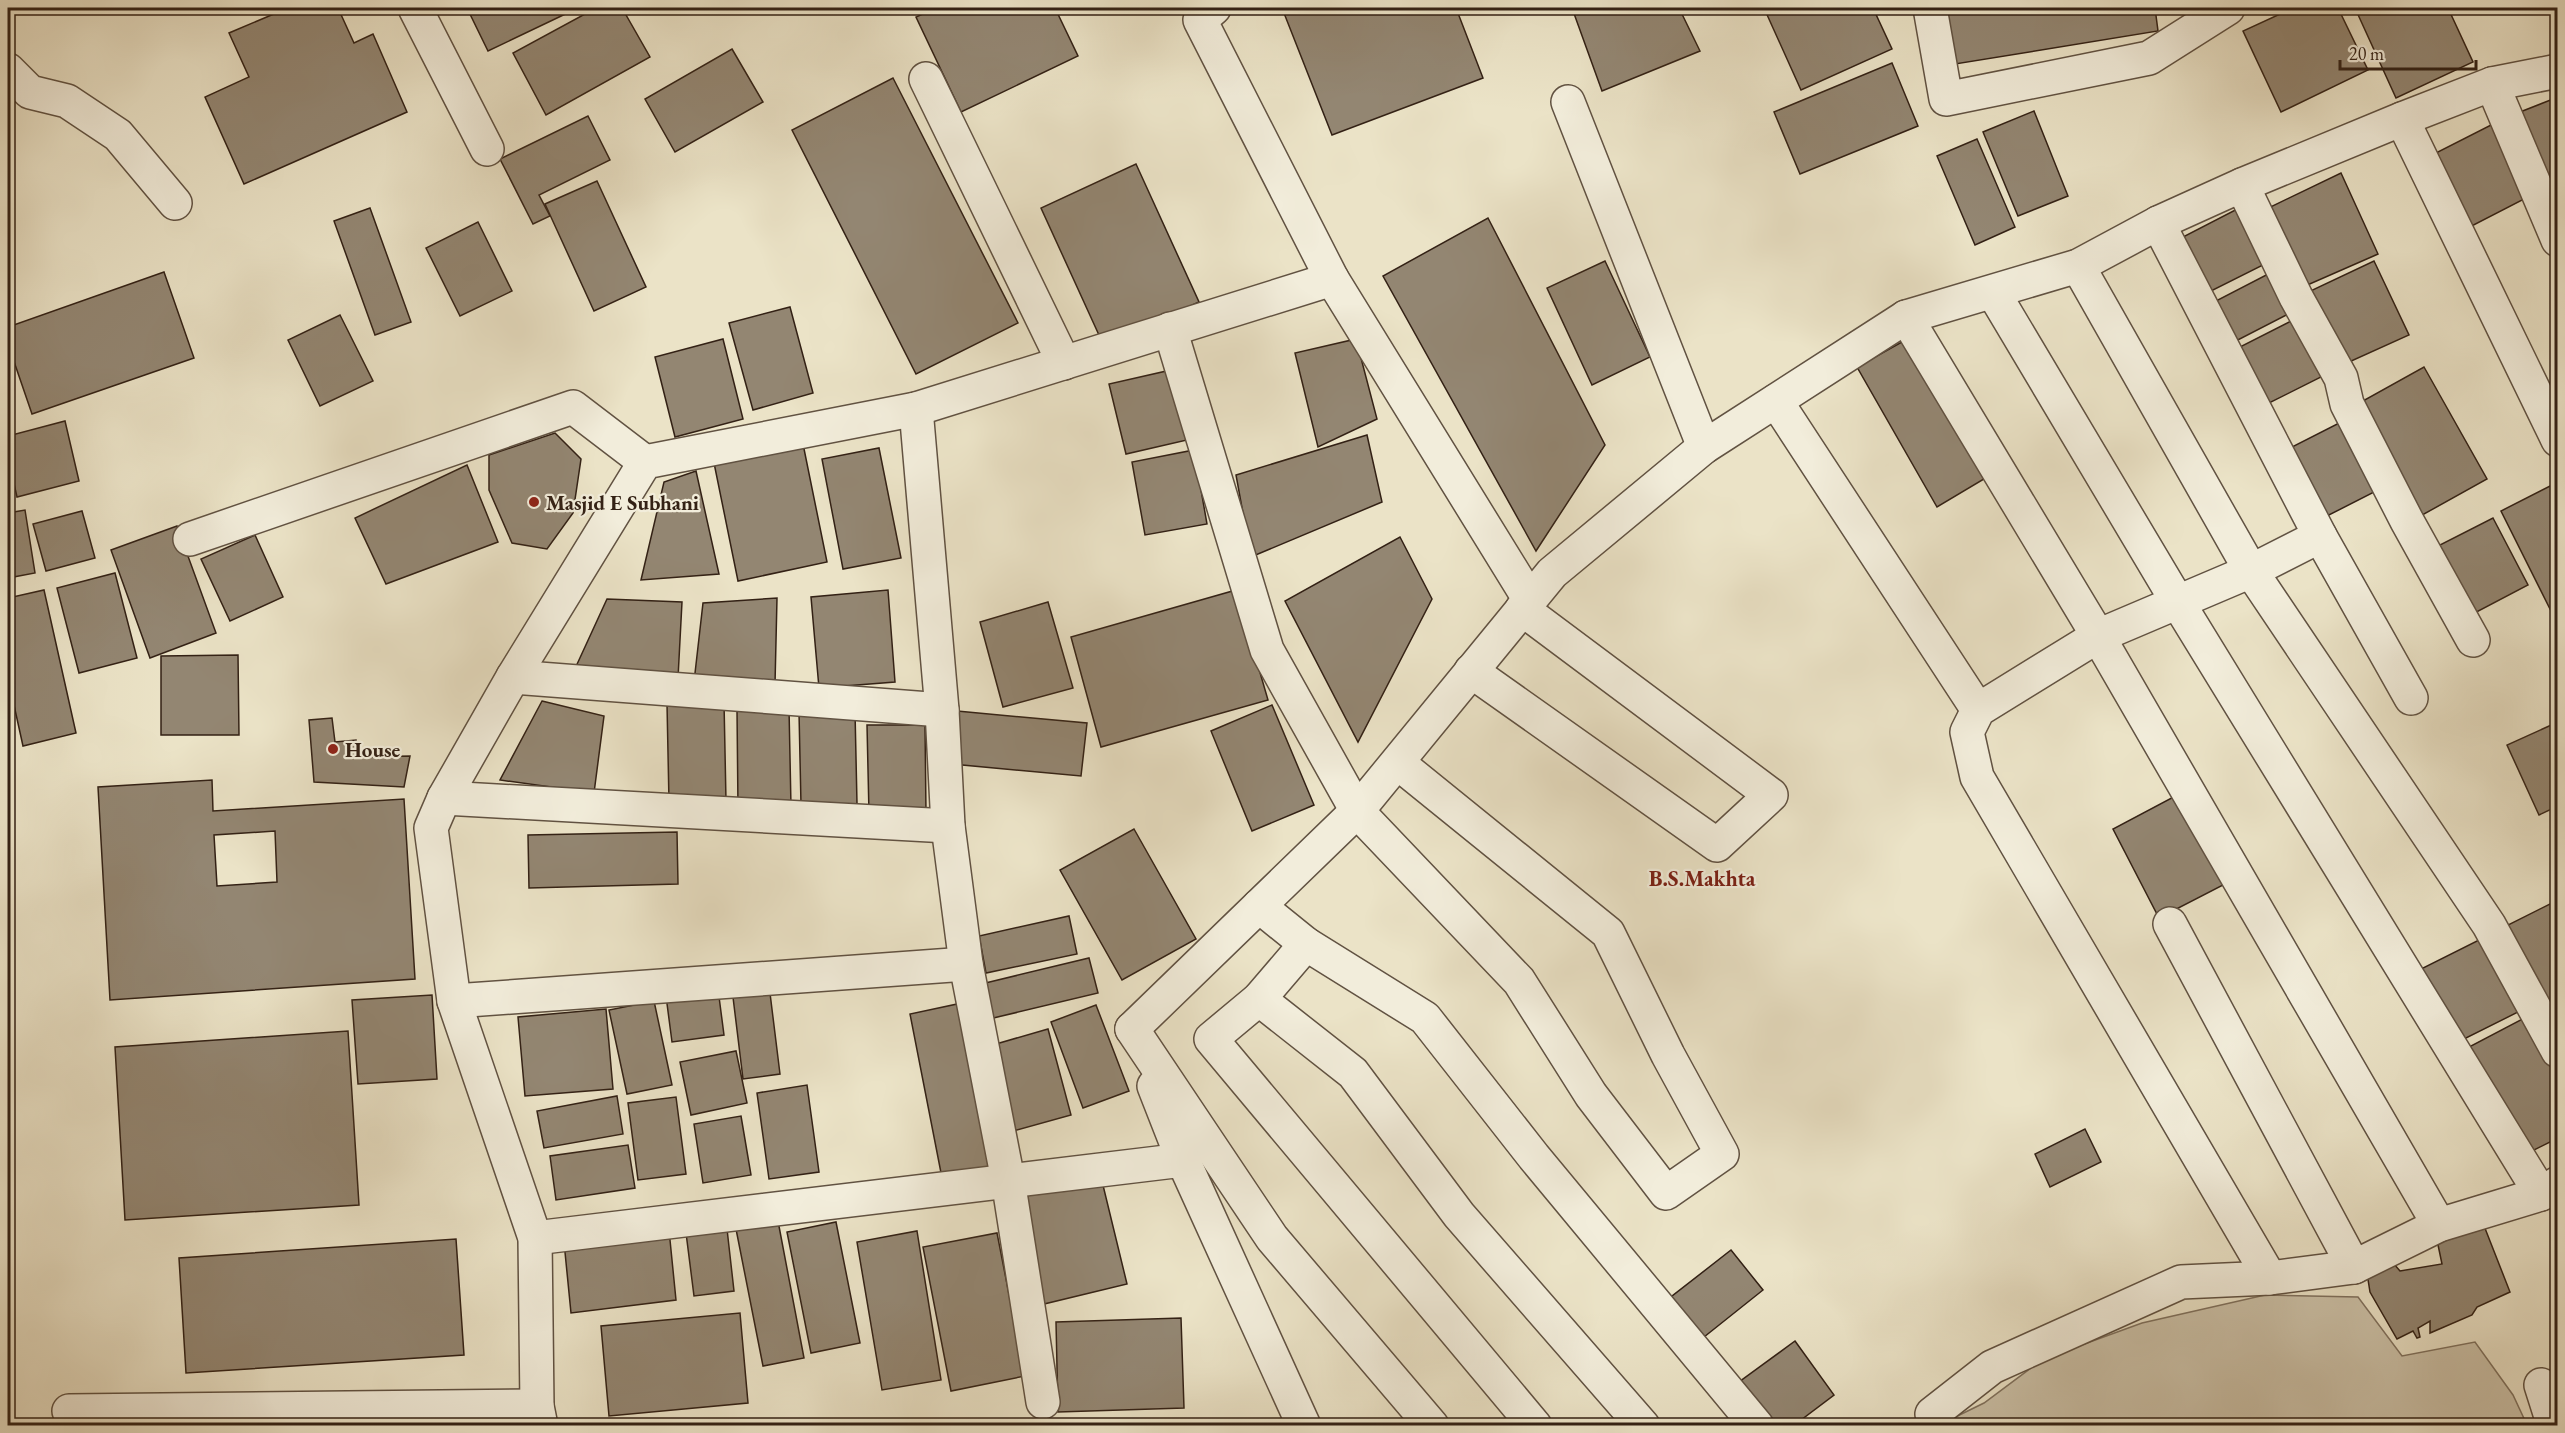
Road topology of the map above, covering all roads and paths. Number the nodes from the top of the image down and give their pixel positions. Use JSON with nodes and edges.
{"nodes":[{"id":1,"x":415,"y":8,"type":"edge"},
{"id":2,"x":1214,"y":8,"type":"edge"},
{"id":3,"x":1930,"y":8,"type":"edge"},
{"id":4,"x":2229,"y":8,"type":"edge"},
{"id":5,"x":8,"y":70,"type":"edge"},
{"id":6,"x":2558,"y":71,"type":"edge"},
{"id":7,"x":926,"y":79,"type":"dead end"},
{"id":8,"x":2492,"y":84,"type":"junction"},
{"id":9,"x":1568,"y":102,"type":"dead end"},
{"id":10,"x":2402,"y":119,"type":"junction"},
{"id":11,"x":487,"y":149,"type":"dead end"},
{"id":12,"x":2242,"y":185,"type":"junction"},
{"id":13,"x":175,"y":203,"type":"dead end"},
{"id":14,"x":2158,"y":223,"type":"junction"},
{"id":15,"x":2558,"y":240,"type":"edge"},
{"id":16,"x":2078,"y":266,"type":"junction"},
{"id":17,"x":1332,"y":279,"type":"junction"},
{"id":18,"x":1993,"y":292,"type":"junction"},
{"id":19,"x":1906,"y":317,"type":"junction"},
{"id":20,"x":1170,"y":329,"type":"junction"},
{"id":21,"x":1064,"y":363,"type":"junction"},
{"id":22,"x":1776,"y":401,"type":"junction"},
{"id":23,"x":916,"y":409,"type":"junction"},
{"id":24,"x":2558,"y":440,"type":"edge"},
{"id":25,"x":1704,"y":447,"type":"junction"},
{"id":26,"x":645,"y":462,"type":"junction"},
{"id":27,"x":2320,"y":536,"type":"junction"},
{"id":28,"x":190,"y":539,"type":"dead end"},
{"id":29,"x":2251,"y":571,"type":"junction"},
{"id":30,"x":2177,"y":601,"type":"junction"},
{"id":31,"x":1526,"y":604,"type":"junction"},
{"id":32,"x":2098,"y":636,"type":"junction"},
{"id":33,"x":2473,"y":640,"type":"dead end"},
{"id":34,"x":1471,"y":671,"type":"junction"},
{"id":35,"x":513,"y":677,"type":"junction"},
{"id":36,"x":2411,"y":698,"type":"dead end"},
{"id":37,"x":942,"y":710,"type":"junction"},
{"id":38,"x":1978,"y":710,"type":"junction"},
{"id":39,"x":1398,"y":763,"type":"junction"},
{"id":40,"x":444,"y":798,"type":"junction"},
{"id":41,"x":1357,"y":811,"type":"junction"},
{"id":42,"x":948,"y":826,"type":"junction"},
{"id":43,"x":1259,"y":906,"type":"junction"},
{"id":44,"x":2170,"y":924,"type":"dead end"},
{"id":45,"x":1306,"y":944,"type":"junction"},
{"id":46,"x":966,"y":964,"type":"junction"},
{"id":47,"x":1258,"y":999,"type":"junction"},
{"id":48,"x":454,"y":1001,"type":"junction"},
{"id":49,"x":1132,"y":1029,"type":"junction"},
{"id":50,"x":2558,"y":1051,"type":"edge"},
{"id":51,"x":1183,"y":1160,"type":"junction"},
{"id":52,"x":1008,"y":1180,"type":"junction"},
{"id":53,"x":2549,"y":1189,"type":"edge"},
{"id":54,"x":2439,"y":1226,"type":"junction"},
{"id":55,"x":536,"y":1238,"type":"junction"},
{"id":56,"x":2354,"y":1267,"type":"junction"},
{"id":57,"x":2270,"y":1278,"type":"junction"},
{"id":58,"x":2541,"y":1385,"type":"dead end"},
{"id":59,"x":1043,"y":1402,"type":"dead end"},
{"id":60,"x":69,"y":1411,"type":"dead end"},
{"id":61,"x":1932,"y":1414,"type":"dead end"},
{"id":62,"x":539,"y":1416,"type":"edge"},
{"id":63,"x":1304,"y":1425,"type":"edge"},
{"id":64,"x":1432,"y":1425,"type":"edge"},
{"id":65,"x":1535,"y":1425,"type":"edge"},
{"id":66,"x":1643,"y":1425,"type":"edge"},
{"id":67,"x":1757,"y":1425,"type":"edge"},
{"id":68,"x":2554,"y":1425,"type":"edge"}],
"edges":[{"from":1,"to":11,"type":"street"},
{"from":2,"to":17,"type":"street"},
{"from":3,"to":4,"type":"street"},
{"from":5,"to":13,"type":"street"},
{"from":6,"to":8,"type":"street"},
{"from":7,"to":21,"type":"street"},
{"from":8,"to":10,"type":"street"},
{"from":8,"to":15,"type":"street"},
{"from":9,"to":25,"type":"street"},
{"from":10,"to":12,"type":"street"},
{"from":10,"to":24,"type":"street"},
{"from":12,"to":14,"type":"street"},
{"from":12,"to":33,"type":"street"},
{"from":14,"to":16,"type":"street"},
{"from":14,"to":27,"type":"street"},
{"from":16,"to":18,"type":"street"},
{"from":16,"to":29,"type":"street"},
{"from":17,"to":20,"type":"street"},
{"from":17,"to":31,"type":"street"},
{"from":18,"to":19,"type":"street"},
{"from":18,"to":30,"type":"street"},
{"from":19,"to":22,"type":"street"},
{"from":19,"to":32,"type":"street"},
{"from":20,"to":21,"type":"street"},
{"from":20,"to":41,"type":"street"},
{"from":21,"to":23,"type":"street"},
{"from":22,"to":25,"type":"street"},
{"from":22,"to":38,"type":"street"},
{"from":23,"to":26,"type":"street"},
{"from":23,"to":37,"type":"street"},
{"from":25,"to":31,"type":"street"},
{"from":26,"to":28,"type":"street"},
{"from":26,"to":35,"type":"street"},
{"from":27,"to":29,"type":"street"},
{"from":27,"to":36,"type":"street"},
{"from":29,"to":30,"type":"street"},
{"from":29,"to":50,"type":"street"},
{"from":30,"to":32,"type":"street"},
{"from":30,"to":53,"type":"street"},
{"from":31,"to":34,"type":"street"},
{"from":31,"to":34,"type":"street"},
{"from":32,"to":38,"type":"street"},
{"from":32,"to":54,"type":"street"},
{"from":34,"to":39,"type":"street"},
{"from":35,"to":37,"type":"street"},
{"from":35,"to":40,"type":"street"},
{"from":37,"to":42,"type":"street"},
{"from":38,"to":57,"type":"street"},
{"from":39,"to":41,"type":"street"},
{"from":39,"to":41,"type":"street"},
{"from":40,"to":42,"type":"street"},
{"from":40,"to":48,"type":"street"},
{"from":41,"to":43,"type":"street"},
{"from":42,"to":46,"type":"street"},
{"from":43,"to":45,"type":"street"},
{"from":43,"to":49,"type":"street"},
{"from":44,"to":56,"type":"street"},
{"from":45,"to":47,"type":"street"},
{"from":45,"to":67,"type":"street"},
{"from":46,"to":48,"type":"street"},
{"from":46,"to":52,"type":"street"},
{"from":47,"to":65,"type":"street"},
{"from":47,"to":66,"type":"street"},
{"from":48,"to":55,"type":"street"},
{"from":49,"to":51,"type":"street"},
{"from":49,"to":64,"type":"street"},
{"from":51,"to":52,"type":"street"},
{"from":51,"to":63,"type":"street"},
{"from":52,"to":55,"type":"street"},
{"from":52,"to":59,"type":"street"},
{"from":53,"to":54,"type":"street"},
{"from":54,"to":56,"type":"street"},
{"from":55,"to":62,"type":"street"},
{"from":56,"to":57,"type":"street"},
{"from":57,"to":61,"type":"street"},
{"from":58,"to":68,"type":"street"},
{"from":60,"to":62,"type":"street"}]}
